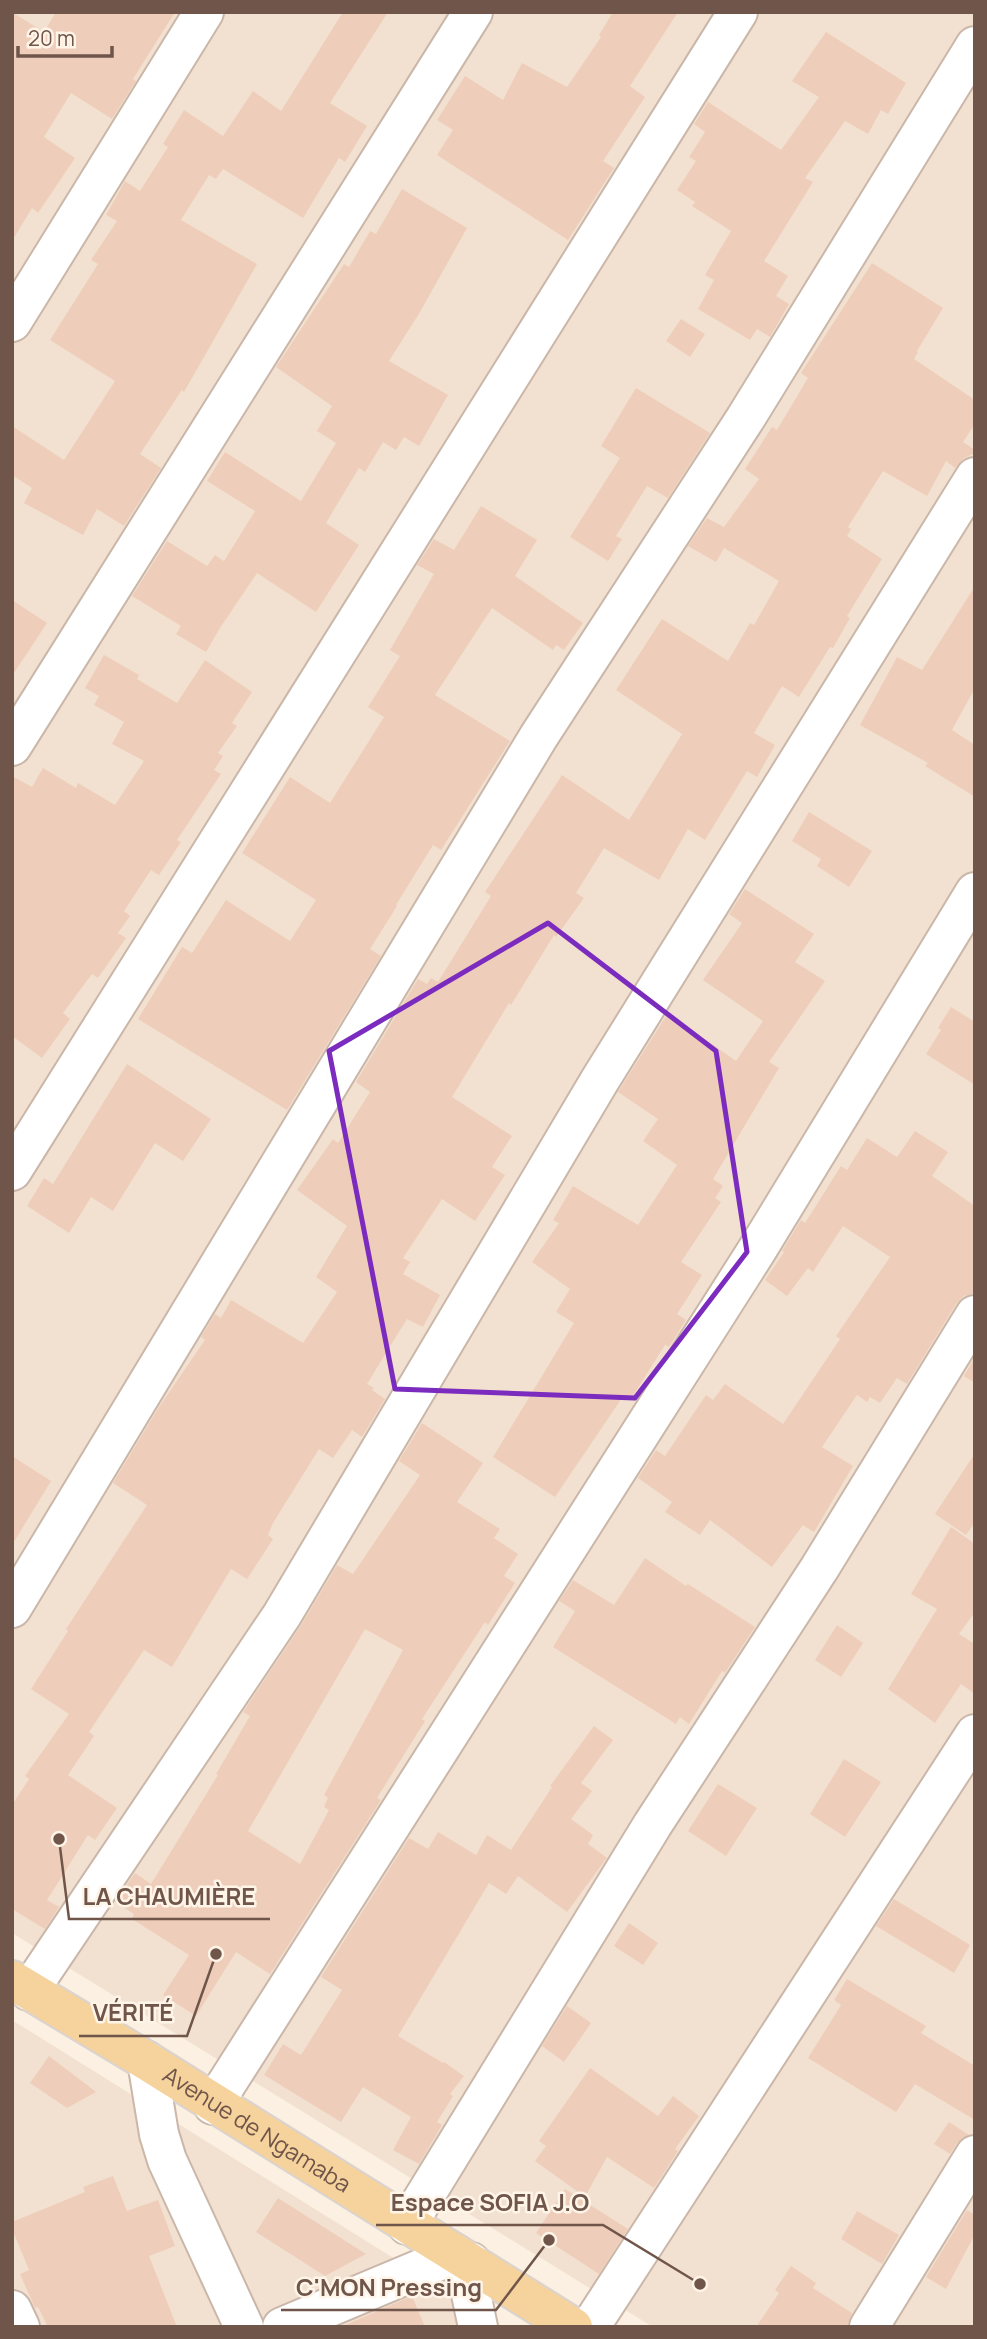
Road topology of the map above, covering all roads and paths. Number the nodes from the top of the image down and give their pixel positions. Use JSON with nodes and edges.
{"nodes":[{"id":1,"x":204,"y":12,"type":"edge"},
{"id":2,"x":473,"y":12,"type":"edge"},
{"id":3,"x":738,"y":12,"type":"edge"},
{"id":4,"x":975,"y":46,"type":"edge"},
{"id":5,"x":12,"y":322,"type":"edge"},
{"id":6,"x":975,"y":477,"type":"edge"},
{"id":7,"x":12,"y":746,"type":"edge"},
{"id":8,"x":975,"y":892,"type":"edge"},
{"id":9,"x":12,"y":1171,"type":"edge"},
{"id":10,"x":975,"y":1315,"type":"edge"},
{"id":11,"x":12,"y":1608,"type":"edge"},
{"id":12,"x":975,"y":1734,"type":"edge"},
{"id":13,"x":20,"y":1986,"type":"edge"},
{"id":14,"x":147,"y":2061,"type":"junction"},
{"id":15,"x":213,"y":2105,"type":"junction"},
{"id":16,"x":975,"y":2155,"type":"edge"},
{"id":17,"x":407,"y":2225,"type":"junction"},
{"id":18,"x":463,"y":2258,"type":"junction"},
{"id":19,"x":12,"y":2310,"type":"edge"},
{"id":20,"x":20,"y":2327,"type":"edge"},
{"id":21,"x":244,"y":2327,"type":"edge"},
{"id":22,"x":282,"y":2327,"type":"edge"},
{"id":23,"x":478,"y":2327,"type":"edge"},
{"id":24,"x":572,"y":2327,"type":"edge"},
{"id":25,"x":590,"y":2327,"type":"edge"},
{"id":26,"x":869,"y":2327,"type":"edge"}],
"edges":[{"from":1,"to":5,"type":"street"},
{"from":2,"to":7,"type":"street"},
{"from":3,"to":9,"type":"street"},
{"from":4,"to":11,"type":"street"},
{"from":6,"to":13,"type":"street"},
{"from":8,"to":15,"type":"street"},
{"from":10,"to":17,"type":"street"},
{"from":12,"to":25,"type":"street"},
{"from":13,"to":14,"type":"main road","name":"Avenue de Ngamaba"},
{"from":14,"to":15,"type":"main road","name":"Avenue de Ngamaba"},
{"from":14,"to":21,"type":"street"},
{"from":15,"to":17,"type":"main road","name":"Avenue de Ngamaba"},
{"from":16,"to":26,"type":"street"},
{"from":17,"to":18,"type":"main road","name":"Avenue de Ngamaba"},
{"from":18,"to":22,"type":"street"},
{"from":18,"to":23,"type":"street"},
{"from":18,"to":24,"type":"main road","name":"Avenue de Ngamaba"},
{"from":19,"to":20,"type":"street"}]}
